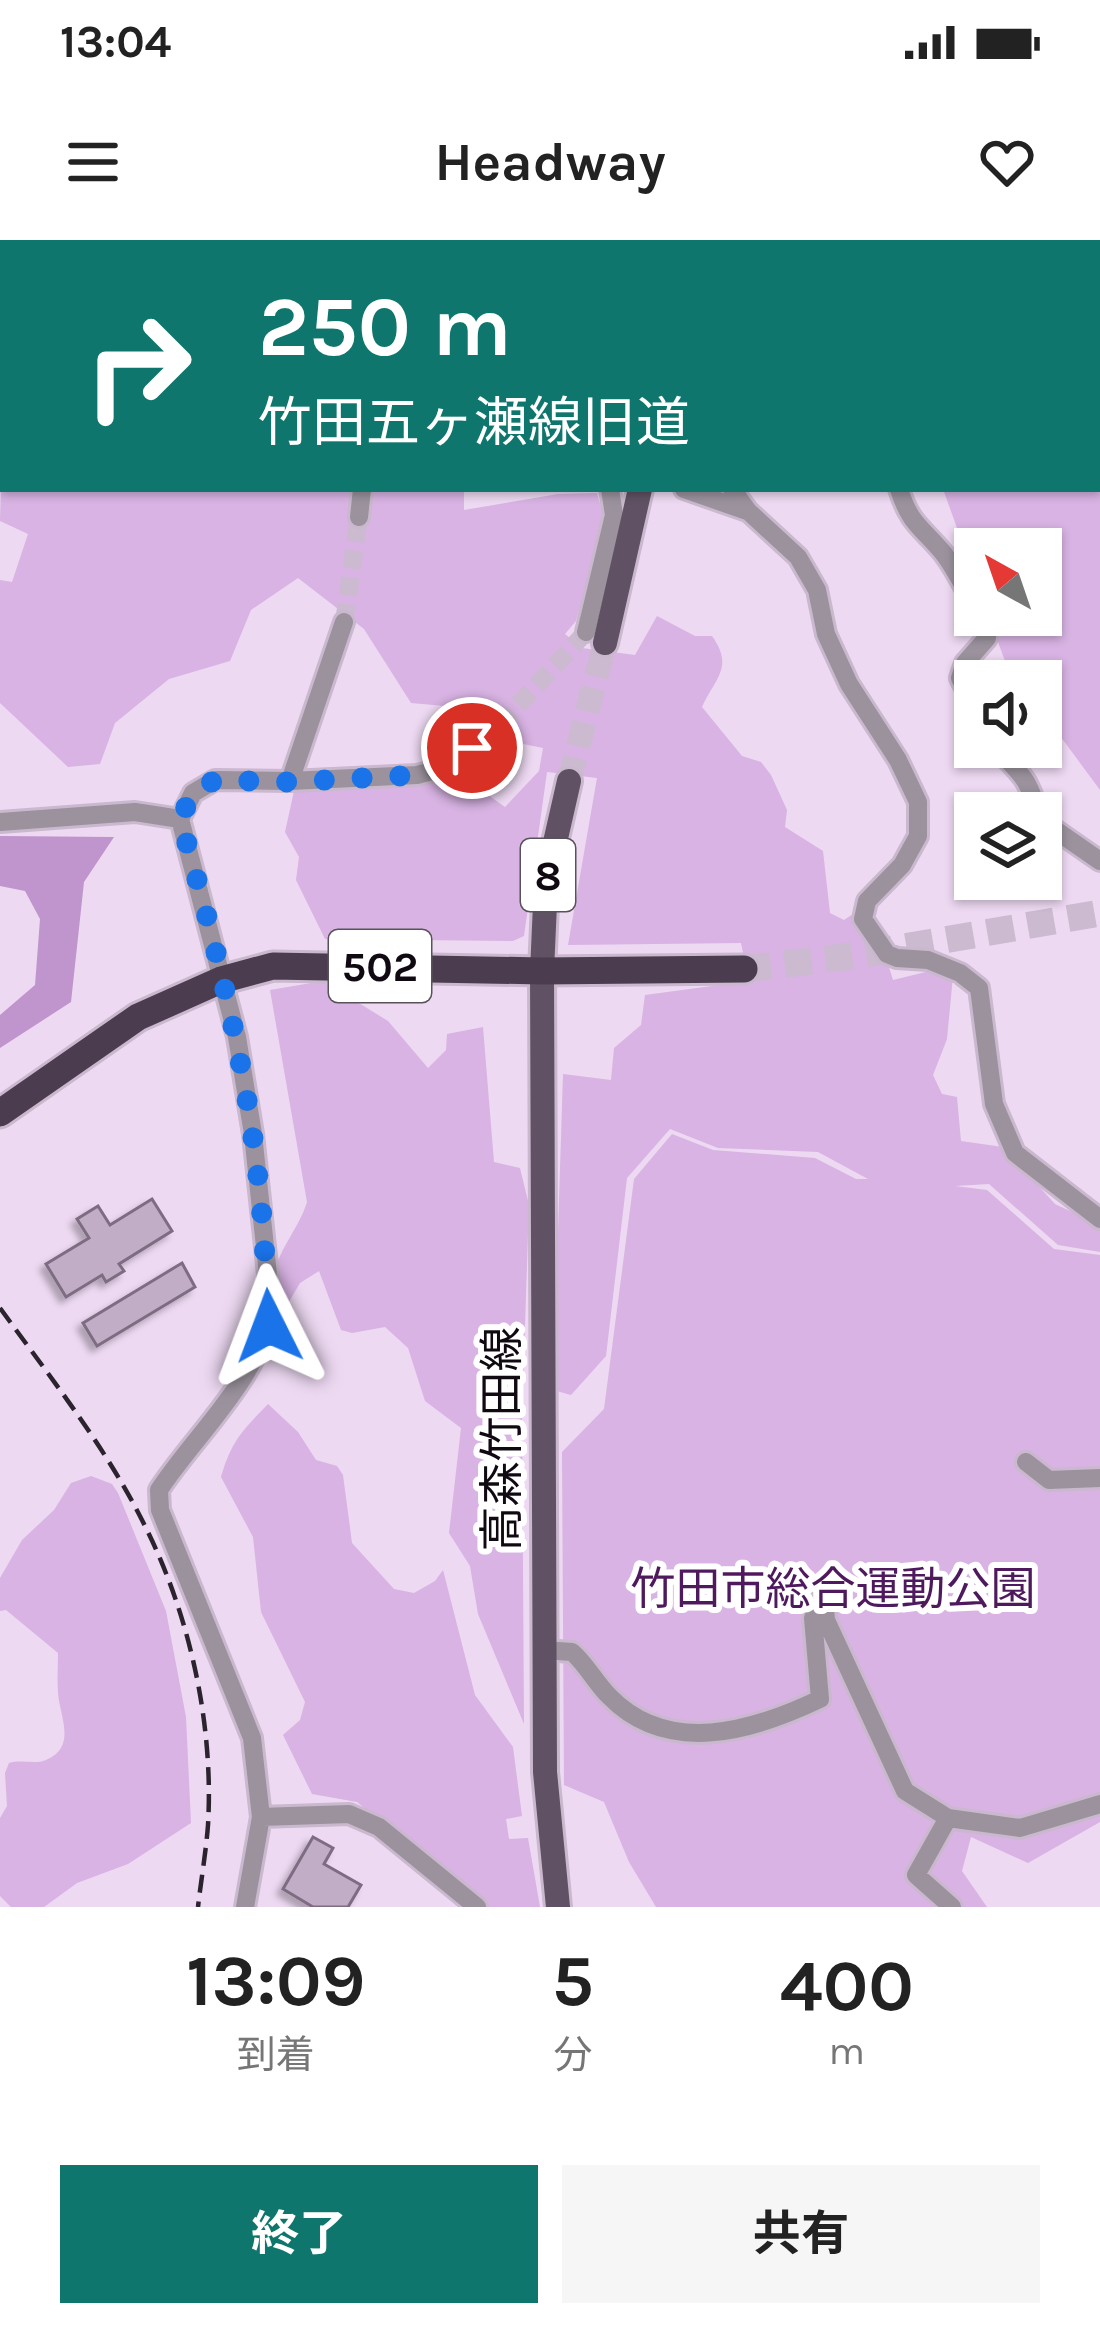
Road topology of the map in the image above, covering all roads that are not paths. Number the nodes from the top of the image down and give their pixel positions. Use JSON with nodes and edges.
{"nodes":[{"id":1,"x":362,"y":492,"type":"edge"},
{"id":2,"x":610,"y":492,"type":"edge"},
{"id":3,"x":639,"y":492,"type":"edge"},
{"id":4,"x":692,"y":492,"type":"edge"},
{"id":5,"x":734,"y":492,"type":"edge"},
{"id":6,"x":900,"y":492,"type":"edge"},
{"id":7,"x":748,"y":512,"type":"junction"},
{"id":8,"x":358,"y":517,"type":"tunnel mouth"},
{"id":9,"x":954,"y":572,"type":"edge"},
{"id":10,"x":344,"y":622,"type":"tunnel mouth"},
{"id":11,"x":987,"y":636,"type":"edge"},
{"id":12,"x":596,"y":638,"type":"joint"},
{"id":13,"x":967,"y":660,"type":"edge"},
{"id":14,"x":500,"y":725,"type":"tunnel mouth"},
{"id":15,"x":569,"y":781,"type":"tunnel mouth"},
{"id":16,"x":290,"y":782,"type":"junction"},
{"id":17,"x":180,"y":819,"type":"junction"},
{"id":18,"x":0,"y":822,"type":"edge"},
{"id":19,"x":1062,"y":838,"type":"edge"},
{"id":20,"x":1100,"y":861,"type":"edge"},
{"id":21,"x":744,"y":969,"type":"tunnel mouth"},
{"id":22,"x":542,"y":971,"type":"junction"},
{"id":23,"x":221,"y":980,"type":"junction"},
{"id":24,"x":0,"y":1113,"type":"edge"},
{"id":25,"x":1100,"y":1219,"type":"edge"},
{"id":26,"x":1026,"y":1462,"type":"dead end"},
{"id":27,"x":1100,"y":1478,"type":"edge"},
{"id":28,"x":543,"y":1650,"type":"junction"},
{"id":29,"x":1100,"y":1804,"type":"edge"},
{"id":30,"x":261,"y":1817,"type":"junction"},
{"id":31,"x":948,"y":1818,"type":"junction"},
{"id":32,"x":245,"y":1907,"type":"edge"},
{"id":33,"x":477,"y":1907,"type":"edge"},
{"id":34,"x":558,"y":1907,"type":"edge"},
{"id":35,"x":952,"y":1907,"type":"edge"}],
"edges":[{"from":1,"to":8,"type":"street"},
{"from":2,"to":12,"type":"street"},
{"from":3,"to":12,"type":"main road"},
{"from":4,"to":7,"type":"street"},
{"from":5,"to":7,"type":"street"},
{"from":6,"to":9,"type":"street"},
{"from":7,"to":25,"type":"street"},
{"from":10,"to":16,"type":"street"},
{"from":11,"to":13,"type":"street"},
{"from":14,"to":16,"type":"street"},
{"from":15,"to":22,"type":"main road","number":"8"},
{"from":16,"to":17,"type":"street"},
{"from":17,"to":18,"type":"street"},
{"from":17,"to":23,"type":"street"},
{"from":19,"to":20,"type":"street"},
{"from":21,"to":22,"type":"highway","number":"502"},
{"from":22,"to":23,"type":"highway","number":"502"},
{"from":22,"to":28,"type":"main road","name":"高森竹田線"},
{"from":23,"to":24,"type":"highway","number":"502"},
{"from":23,"to":30,"type":"street"},
{"from":26,"to":27,"type":"street"},
{"from":28,"to":31,"type":"street"},
{"from":28,"to":34,"type":"main road","name":"高森竹田線"},
{"from":29,"to":31,"type":"street"},
{"from":30,"to":32,"type":"street"},
{"from":30,"to":33,"type":"street"},
{"from":31,"to":35,"type":"street"}]}
